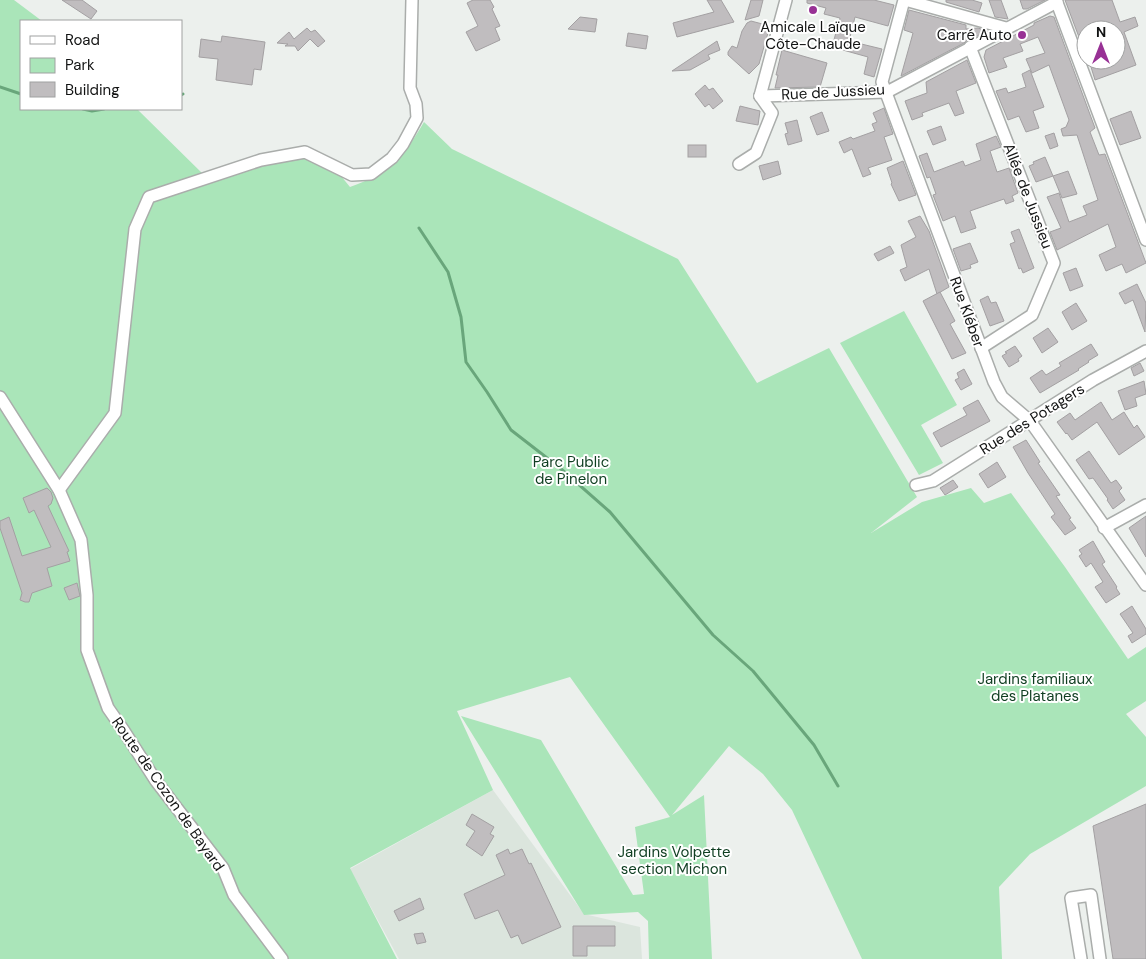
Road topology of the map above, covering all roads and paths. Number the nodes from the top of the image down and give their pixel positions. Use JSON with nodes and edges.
{"nodes":[{"id":1,"x":412,"y":0,"type":"edge"},
{"id":2,"x":786,"y":0,"type":"edge"},
{"id":3,"x":904,"y":0,"type":"edge"},
{"id":4,"x":1057,"y":1,"type":"edge"},
{"id":5,"x":1006,"y":28,"type":"junction"},
{"id":6,"x":970,"y":47,"type":"junction"},
{"id":7,"x":887,"y":92,"type":"junction"},
{"id":8,"x":760,"y":96,"type":"junction"},
{"id":9,"x":739,"y":164,"type":"dead end"},
{"id":10,"x":1146,"y":240,"type":"edge"},
{"id":11,"x":981,"y":348,"type":"junction"},
{"id":12,"x":1146,"y":351,"type":"edge"},
{"id":13,"x":0,"y":398,"type":"edge"},
{"id":14,"x":1030,"y":421,"type":"junction"},
{"id":15,"x":916,"y":485,"type":"dead end"},
{"id":16,"x":59,"y":490,"type":"junction"},
{"id":17,"x":1146,"y":504,"type":"edge"},
{"id":18,"x":1104,"y":528,"type":"junction"},
{"id":19,"x":1146,"y":585,"type":"edge"},
{"id":20,"x":282,"y":959,"type":"edge"},
{"id":21,"x":1081,"y":959,"type":"edge"},
{"id":22,"x":1100,"y":959,"type":"edge"}],
"edges":[{"from":1,"to":16,"type":"street"},
{"from":2,"to":8,"type":"street"},
{"from":3,"to":5,"type":"street"},
{"from":3,"to":7,"type":"street","name":"Rue Kléber"},
{"from":4,"to":5,"type":"street","name":"Rue de Jussieu"},
{"from":4,"to":10,"type":"street"},
{"from":5,"to":6,"type":"street","name":"Rue de Jussieu"},
{"from":6,"to":7,"type":"street","name":"Rue de Jussieu"},
{"from":6,"to":11,"type":"street","name":"Allée de Jussieu"},
{"from":7,"to":8,"type":"street","name":"Rue de Jussieu"},
{"from":7,"to":11,"type":"street","name":"Rue Kléber"},
{"from":8,"to":9,"type":"street","name":"Rue de Jussieu"},
{"from":11,"to":14,"type":"street","name":"Rue Kléber"},
{"from":12,"to":14,"type":"street","name":"Rue des Potagers"},
{"from":13,"to":16,"type":"street","name":"Route de Cozon de Bayard"},
{"from":14,"to":15,"type":"street","name":"Rue des Potagers"},
{"from":14,"to":18,"type":"street","name":"Rue Kléber"},
{"from":16,"to":20,"type":"street","name":"Route de Cozon de Bayard"},
{"from":17,"to":18,"type":"street"},
{"from":18,"to":19,"type":"street","name":"Rue Kléber"},
{"from":21,"to":22,"type":"street"}]}
